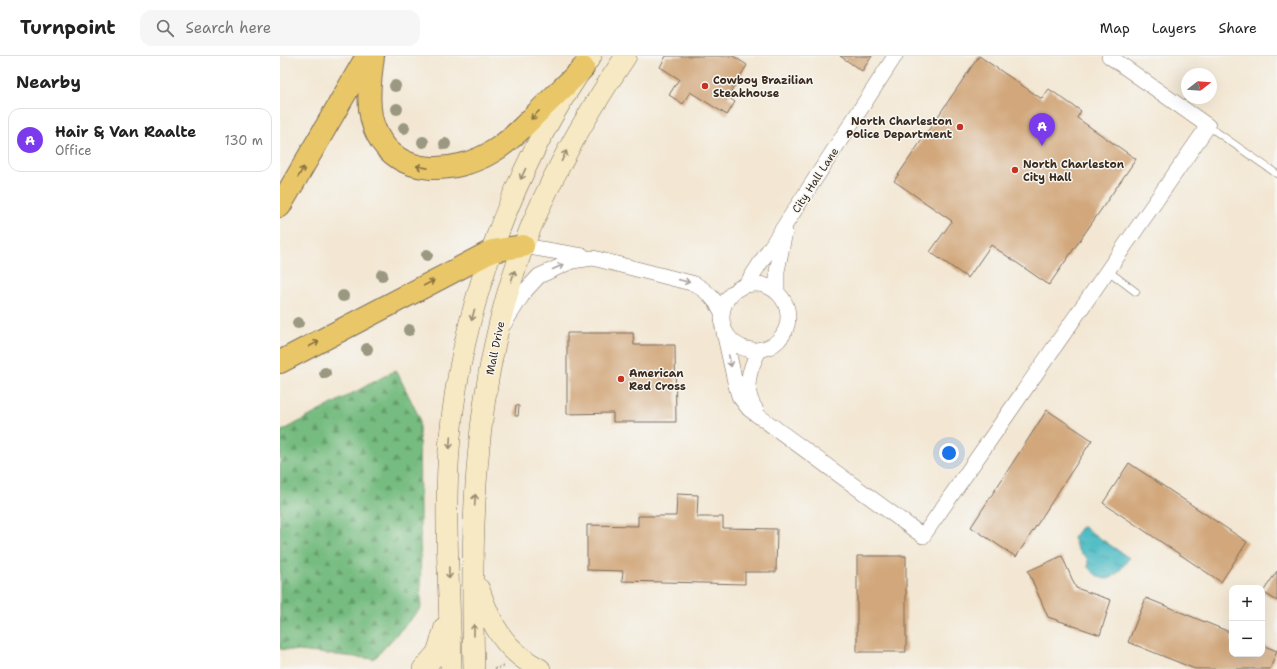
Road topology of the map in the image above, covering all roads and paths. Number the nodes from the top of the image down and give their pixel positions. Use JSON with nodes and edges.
{"nodes":[{"id":1,"x":367,"y":56,"type":"edge"},
{"id":2,"x":373,"y":56,"type":"edge"},
{"id":3,"x":626,"y":56,"type":"edge"},
{"id":4,"x":895,"y":56,"type":"edge"},
{"id":5,"x":1108,"y":56,"type":"edge"},
{"id":6,"x":587,"y":62,"type":"edge"},
{"id":7,"x":1208,"y":126,"type":"junction"},
{"id":8,"x":1277,"y":174,"type":"edge"},
{"id":9,"x":280,"y":206,"type":"edge"},
{"id":10,"x":787,"y":224,"type":"junction"},
{"id":11,"x":523,"y":246,"type":"junction"},
{"id":12,"x":492,"y":251,"type":"junction"},
{"id":13,"x":593,"y":258,"type":"junction"},
{"id":14,"x":1107,"y":270,"type":"junction"},
{"id":15,"x":746,"y":285,"type":"junction"},
{"id":16,"x":777,"y":292,"type":"junction"},
{"id":17,"x":1136,"y":292,"type":"dead end"},
{"id":18,"x":722,"y":318,"type":"junction"},
{"id":19,"x":496,"y":335,"type":"junction"},
{"id":20,"x":760,"y":349,"type":"junction"},
{"id":21,"x":280,"y":362,"type":"edge"},
{"id":22,"x":764,"y":420,"type":"junction"},
{"id":23,"x":474,"y":574,"type":"junction"},
{"id":24,"x":450,"y":609,"type":"junction"},
{"id":25,"x":423,"y":669,"type":"edge"},
{"id":26,"x":451,"y":669,"type":"edge"},
{"id":27,"x":474,"y":669,"type":"edge"},
{"id":28,"x":540,"y":669,"type":"edge"}],
"edges":[{"from":9,"to":1,"type":"highway","one_way":true},
{"from":6,"to":2,"type":"highway","one_way":true},
{"from":11,"to":3,"type":"street","name":"Mall Drive","one_way":true},
{"from":4,"to":10,"type":"street","name":"City Hall Lane"},
{"from":5,"to":7,"type":"street"},
{"from":6,"to":12,"type":"street","one_way":true},
{"from":7,"to":8,"type":"lane"},
{"from":7,"to":14,"type":"street"},
{"from":10,"to":15,"type":"street","name":"City Hall Lane"},
{"from":10,"to":16,"type":"street","name":"City Hall Lane"},
{"from":11,"to":12,"type":"highway"},
{"from":11,"to":13,"type":"street"},
{"from":19,"to":11,"type":"street","name":"Mall Drive","one_way":true},
{"from":21,"to":12,"type":"highway","one_way":true},
{"from":12,"to":24,"type":"street","one_way":true},
{"from":13,"to":18,"type":"street","one_way":true},
{"from":19,"to":13,"type":"street","one_way":true},
{"from":14,"to":17,"type":"lane"},
{"from":14,"to":22,"type":"street"},
{"from":15,"to":16,"type":"street"},
{"from":15,"to":18,"type":"street"},
{"from":16,"to":20,"type":"street"},
{"from":18,"to":20,"type":"street"},
{"from":18,"to":22,"type":"street","one_way":true},
{"from":23,"to":19,"type":"street","name":"Mall Drive","one_way":true},
{"from":20,"to":22,"type":"street"},
{"from":27,"to":23,"type":"street","name":"Mall Drive","one_way":true},
{"from":23,"to":28,"type":"street"},
{"from":24,"to":25,"type":"street"},
{"from":24,"to":26,"type":"street"}]}
